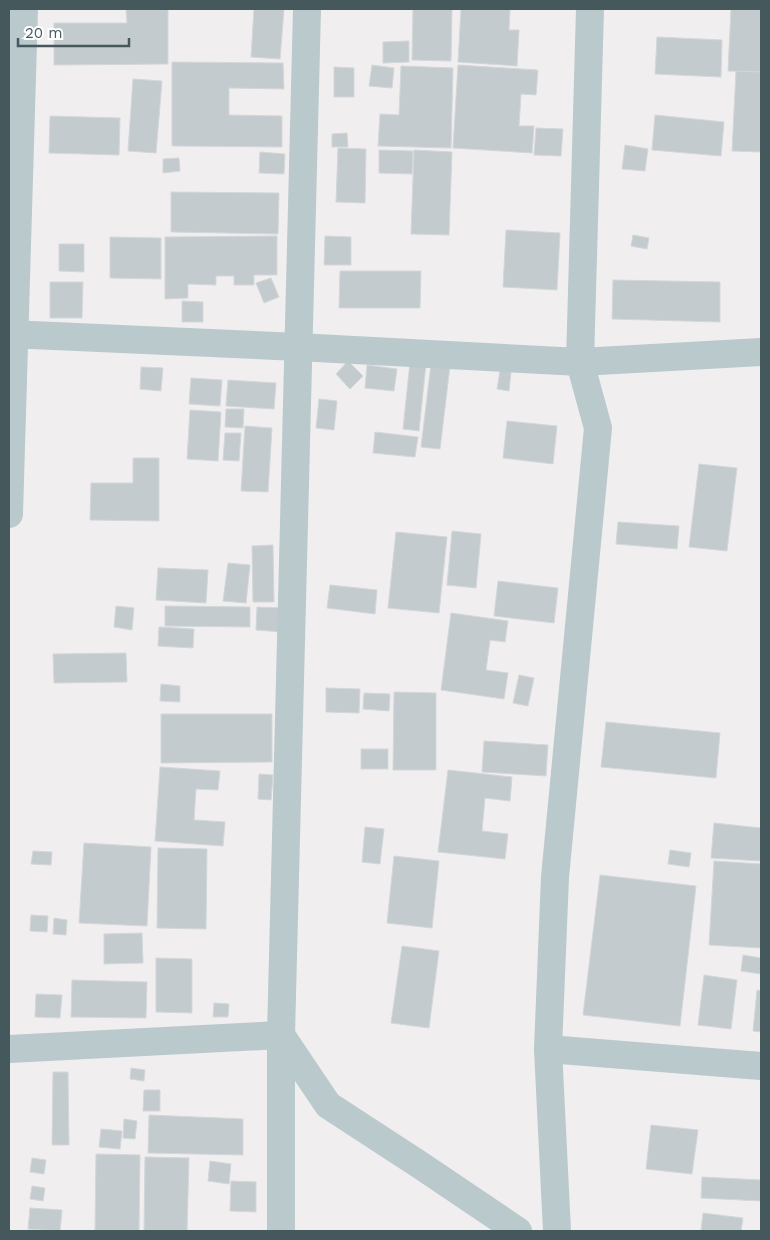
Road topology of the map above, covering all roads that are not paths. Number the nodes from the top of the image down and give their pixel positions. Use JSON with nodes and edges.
{"nodes":[{"id":1,"x":24,"y":9,"type":"edge"},
{"id":2,"x":307,"y":9,"type":"edge"},
{"id":3,"x":590,"y":9,"type":"edge"},
{"id":4,"x":12,"y":334,"type":"edge"},
{"id":5,"x":298,"y":348,"type":"junction"},
{"id":6,"x":761,"y":352,"type":"edge"},
{"id":7,"x":580,"y":362,"type":"junction"},
{"id":8,"x":9,"y":514,"type":"edge"},
{"id":9,"x":281,"y":1035,"type":"junction"},
{"id":10,"x":9,"y":1049,"type":"edge"},
{"id":11,"x":548,"y":1049,"type":"junction"},
{"id":12,"x":761,"y":1066,"type":"edge"},
{"id":13,"x":280,"y":1231,"type":"edge"},
{"id":14,"x":518,"y":1231,"type":"edge"},
{"id":15,"x":558,"y":1231,"type":"edge"}],
"edges":[{"from":1,"to":4,"type":"street"},
{"from":2,"to":5,"type":"street"},
{"from":3,"to":7,"type":"street"},
{"from":4,"to":5,"type":"street"},
{"from":4,"to":8,"type":"street"},
{"from":5,"to":7,"type":"street"},
{"from":5,"to":9,"type":"street"},
{"from":6,"to":7,"type":"street"},
{"from":7,"to":11,"type":"street"},
{"from":9,"to":10,"type":"street"},
{"from":9,"to":13,"type":"street"},
{"from":9,"to":14,"type":"street"},
{"from":11,"to":12,"type":"street"},
{"from":11,"to":15,"type":"street"}]}
